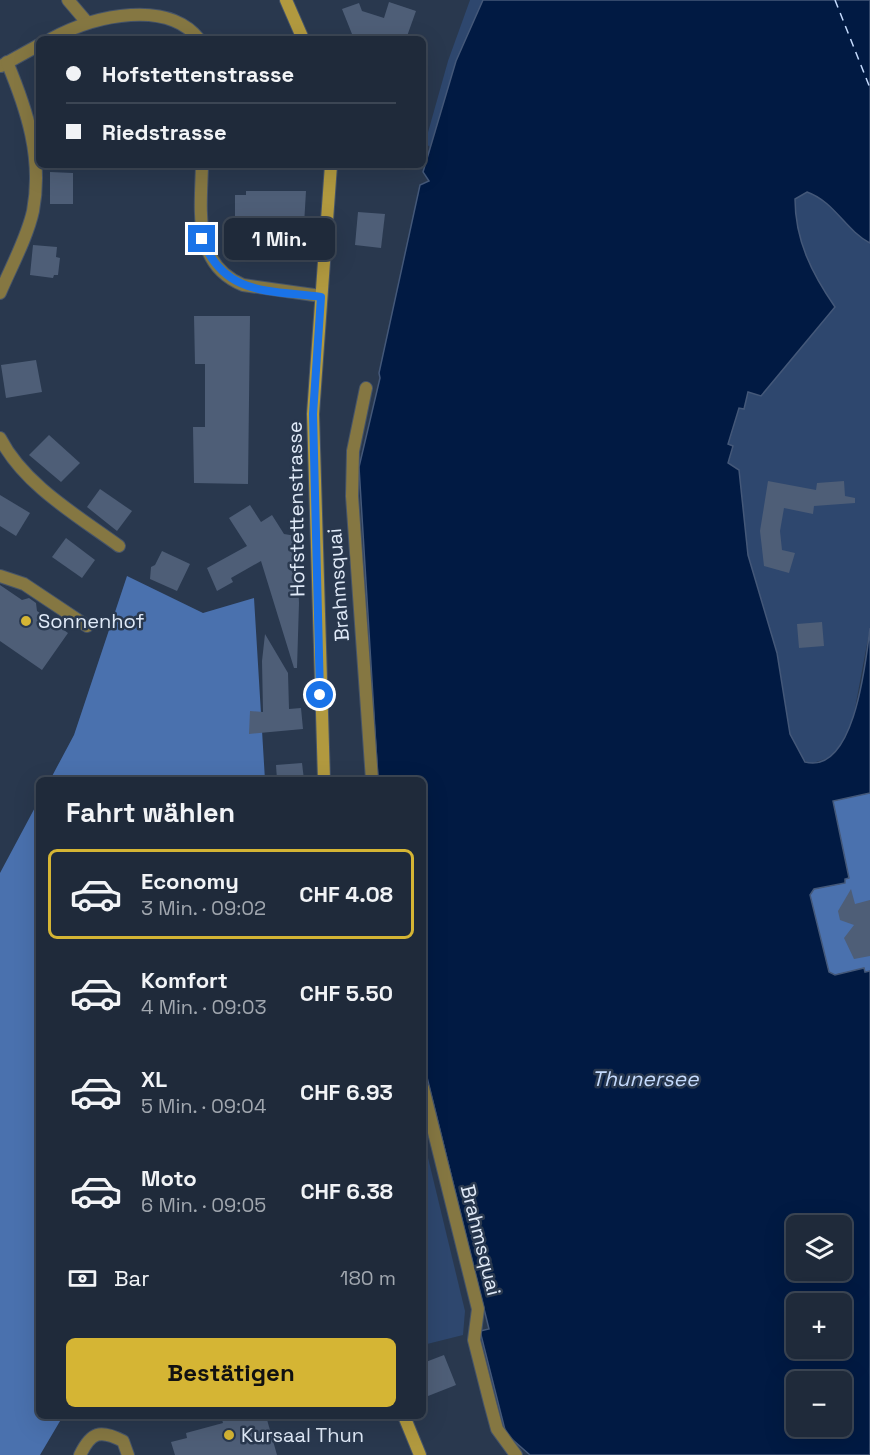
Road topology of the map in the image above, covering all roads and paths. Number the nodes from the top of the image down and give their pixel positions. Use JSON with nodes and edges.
{"nodes":[{"id":1,"x":68,"y":0,"type":"edge"},
{"id":2,"x":286,"y":0,"type":"edge"},
{"id":3,"x":124,"y":2,"type":"dead end"},
{"id":4,"x":164,"y":4,"type":"dead end"},
{"id":5,"x":85,"y":21,"type":"junction"},
{"id":6,"x":57,"y":36,"type":"edge"},
{"id":7,"x":197,"y":36,"type":"edge"},
{"id":8,"x":302,"y":36,"type":"edge"},
{"id":9,"x":36,"y":47,"type":"edge"},
{"id":10,"x":4,"y":64,"type":"edge"},
{"id":11,"x":202,"y":168,"type":"edge"},
{"id":12,"x":331,"y":168,"type":"edge"},
{"id":13,"x":0,"y":293,"type":"edge"},
{"id":14,"x":321,"y":297,"type":"junction"},
{"id":15,"x":366,"y":388,"type":"dead end"},
{"id":16,"x":0,"y":438,"type":"edge"},
{"id":17,"x":119,"y":546,"type":"dead end"},
{"id":18,"x":0,"y":576,"type":"edge"},
{"id":19,"x":87,"y":626,"type":"dead end"},
{"id":20,"x":324,"y":777,"type":"edge"},
{"id":21,"x":372,"y":777,"type":"edge"},
{"id":22,"x":426,"y":1100,"type":"edge"},
{"id":23,"x":405,"y":1419,"type":"edge"},
{"id":24,"x":80,"y":1455,"type":"edge"},
{"id":25,"x":128,"y":1455,"type":"edge"},
{"id":26,"x":420,"y":1455,"type":"edge"},
{"id":27,"x":516,"y":1455,"type":"edge"}],
"edges":[{"from":1,"to":5,"type":"street"},
{"from":2,"to":8,"type":"main road"},
{"from":3,"to":5,"type":"street"},
{"from":4,"to":7,"type":"street"},
{"from":5,"to":6,"type":"street"},
{"from":9,"to":10,"type":"street"},
{"from":10,"to":13,"type":"street"},
{"from":11,"to":14,"type":"street"},
{"from":12,"to":14,"type":"main road","name":"Hofstettenstrasse"},
{"from":14,"to":20,"type":"main road","name":"Hofstettenstrasse"},
{"from":15,"to":21,"type":"street","name":"Brahmsquai"},
{"from":16,"to":17,"type":"street"},
{"from":18,"to":19,"type":"street"},
{"from":22,"to":27,"type":"street","name":"Brahmsquai"},
{"from":23,"to":26,"type":"main road"},
{"from":24,"to":25,"type":"street"}]}
